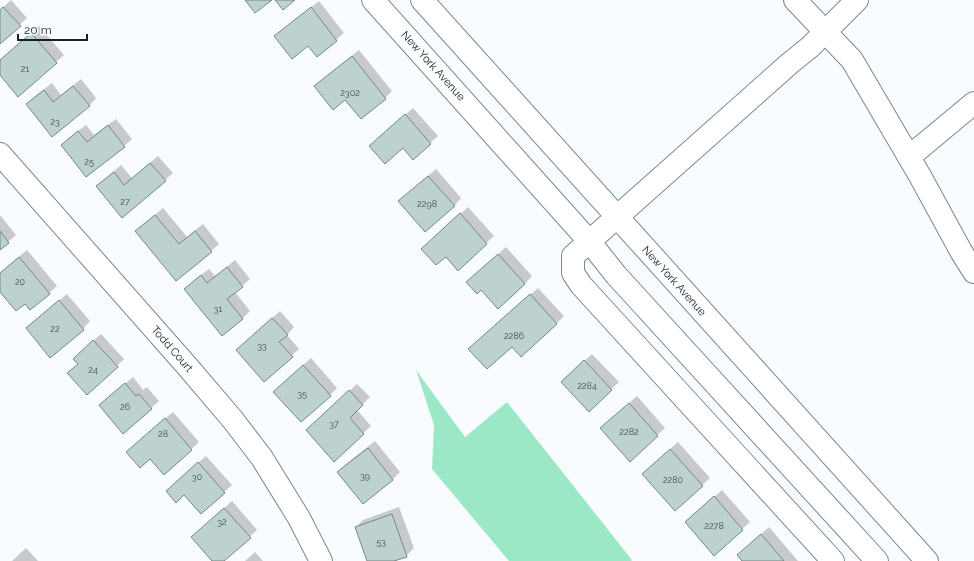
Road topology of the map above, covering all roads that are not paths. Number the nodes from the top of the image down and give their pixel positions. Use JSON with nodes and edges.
{"nodes":[{"id":1,"x":374,"y":0,"type":"edge"},
{"id":2,"x":422,"y":0,"type":"edge"},
{"id":3,"x":795,"y":0,"type":"edge"},
{"id":4,"x":857,"y":0,"type":"edge"},
{"id":5,"x":825,"y":31,"type":"junction"},
{"id":6,"x":974,"y":103,"type":"edge"},
{"id":7,"x":0,"y":154,"type":"edge"},
{"id":8,"x":909,"y":157,"type":"junction"},
{"id":9,"x":618,"y":216,"type":"junction"},
{"id":10,"x":589,"y":241,"type":"junction"},
{"id":11,"x":974,"y":272,"type":"edge"},
{"id":12,"x":321,"y":561,"type":"edge"},
{"id":13,"x":833,"y":561,"type":"edge"},
{"id":14,"x":877,"y":561,"type":"edge"},
{"id":15,"x":927,"y":561,"type":"edge"}],
"edges":[{"from":1,"to":10,"type":"street","name":"New York Avenue"},
{"from":2,"to":9,"type":"street","name":"New York Avenue"},
{"from":3,"to":5,"type":"street"},
{"from":4,"to":5,"type":"street"},
{"from":5,"to":8,"type":"street"},
{"from":5,"to":9,"type":"street"},
{"from":6,"to":8,"type":"street"},
{"from":7,"to":12,"type":"street","name":"Todd Court"},
{"from":8,"to":11,"type":"street"},
{"from":9,"to":10,"type":"street"},
{"from":9,"to":15,"type":"street","name":"New York Avenue"},
{"from":10,"to":13,"type":"street"},
{"from":10,"to":14,"type":"street","name":"New York Avenue"}]}
